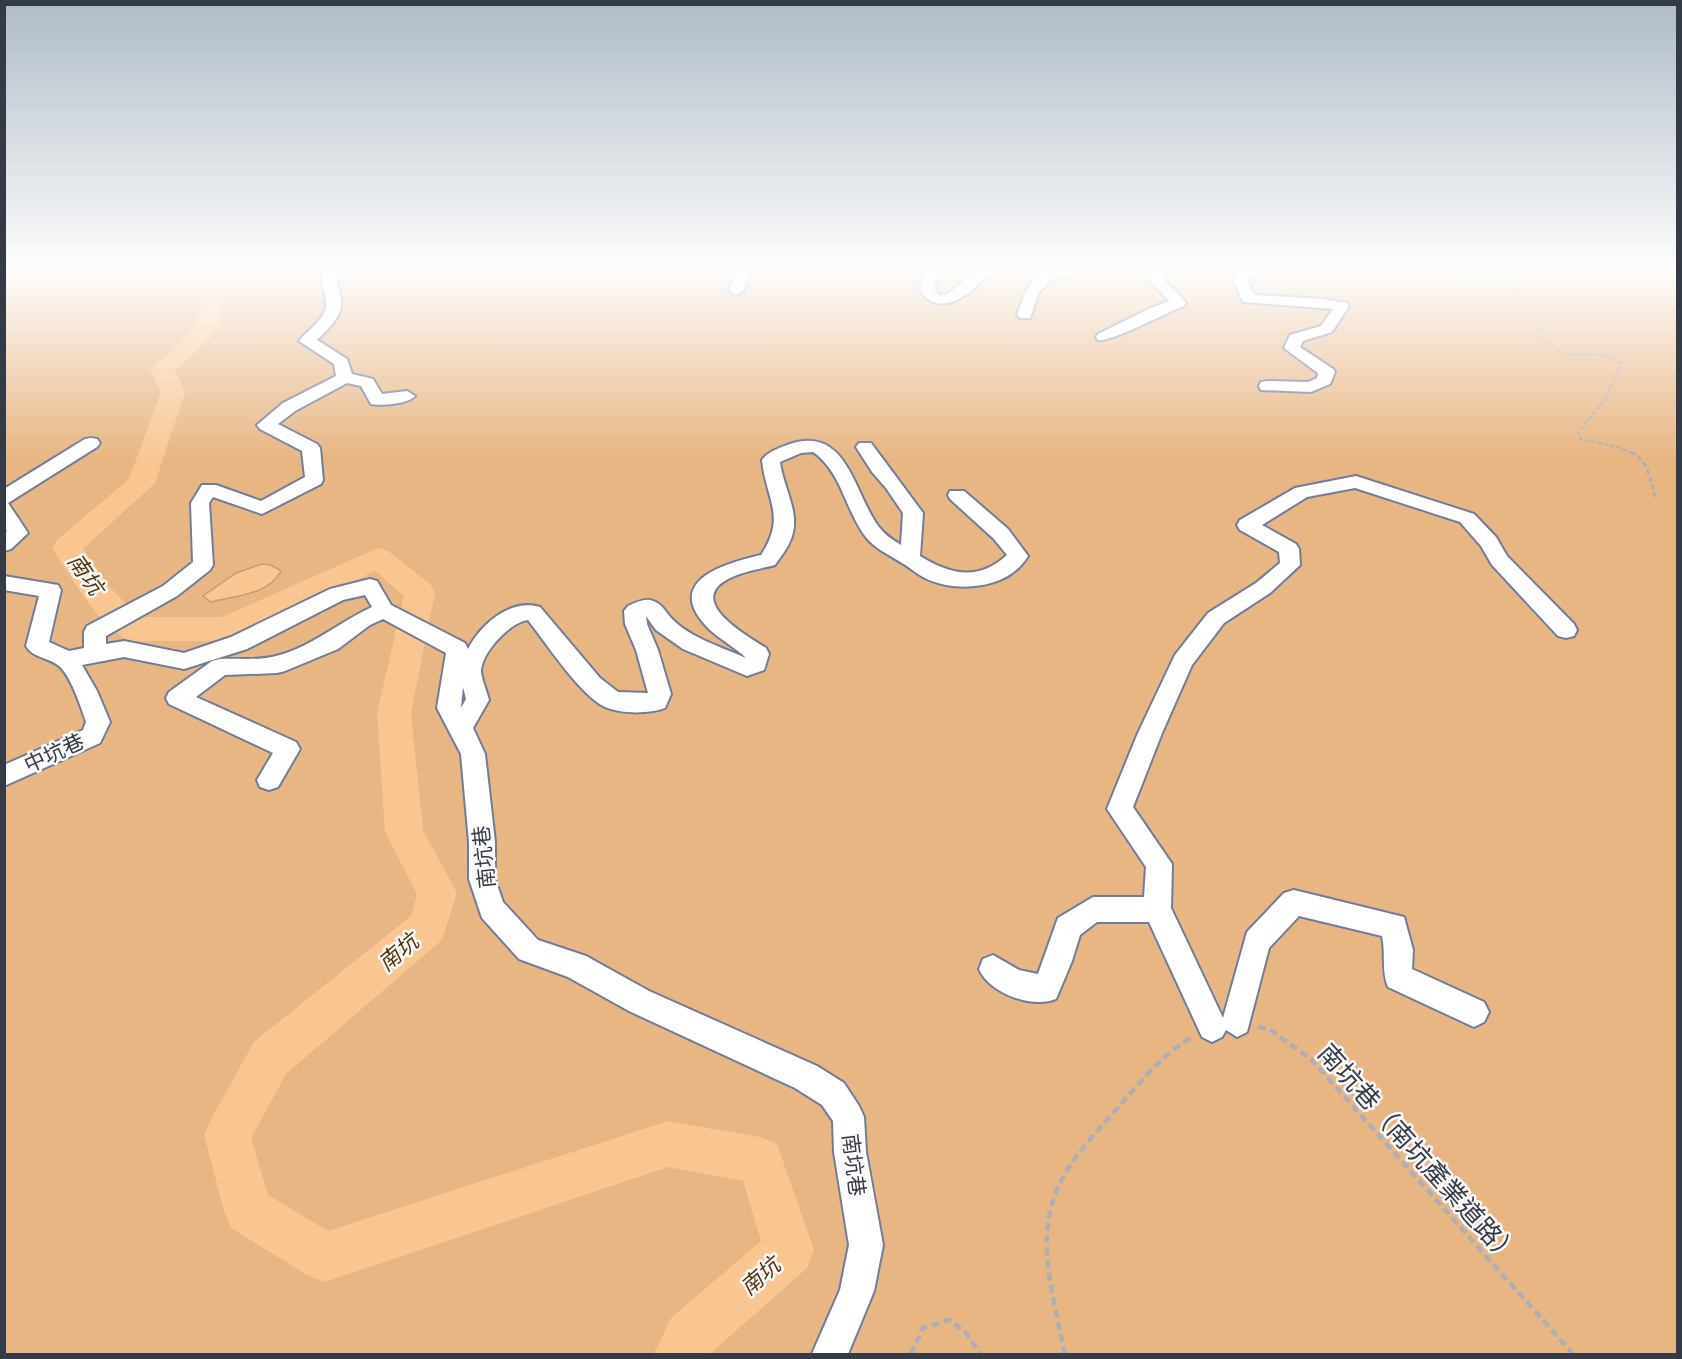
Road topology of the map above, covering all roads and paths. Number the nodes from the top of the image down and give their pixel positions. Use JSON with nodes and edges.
{"nodes":[{"id":1,"x":316,"y":331,"type":"edge"},
{"id":2,"x":1115,"y":331,"type":"edge"},
{"id":3,"x":1319,"y":331,"type":"edge"},
{"id":4,"x":1538,"y":331,"type":"edge"},
{"id":5,"x":1104,"y":337,"type":"dead end"},
{"id":6,"x":345,"y":378,"type":"junction"},
{"id":7,"x":1267,"y":386,"type":"dead end"},
{"id":8,"x":407,"y":396,"type":"dead end"},
{"id":9,"x":91,"y":443,"type":"dead end"},
{"id":10,"x":865,"y":447,"type":"dead end"},
{"id":11,"x":957,"y":495,"type":"dead end"},
{"id":12,"x":4,"y":498,"type":"edge"},
{"id":13,"x":1656,"y":500,"type":"dead end"},
{"id":14,"x":4,"y":508,"type":"edge"},
{"id":15,"x":4,"y":544,"type":"edge"},
{"id":16,"x":910,"y":558,"type":"junction"},
{"id":17,"x":4,"y":583,"type":"edge"},
{"id":18,"x":385,"y":611,"type":"junction"},
{"id":19,"x":1566,"y":630,"type":"dead end"},
{"id":20,"x":95,"y":654,"type":"junction"},
{"id":21,"x":67,"y":660,"type":"junction"},
{"id":22,"x":462,"y":727,"type":"junction"},
{"id":23,"x":4,"y":776,"type":"edge"},
{"id":24,"x":269,"y":780,"type":"dead end"},
{"id":25,"x":1156,"y":909,"type":"junction"},
{"id":26,"x":993,"y":969,"type":"dead end"},
{"id":27,"x":1474,"y":1012,"type":"dead end"},
{"id":28,"x":1225,"y":1024,"type":"junction"},
{"id":29,"x":830,"y":1354,"type":"edge"},
{"id":30,"x":911,"y":1354,"type":"edge"},
{"id":31,"x":980,"y":1354,"type":"edge"},
{"id":32,"x":1065,"y":1354,"type":"edge"},
{"id":33,"x":1573,"y":1354,"type":"edge"}],
"edges":[{"from":1,"to":6,"type":"street"},
{"from":2,"to":5,"type":"street"},
{"from":3,"to":7,"type":"street"},
{"from":4,"to":13,"type":"path"},
{"from":6,"to":8,"type":"street"},
{"from":6,"to":20,"type":"street"},
{"from":9,"to":12,"type":"street"},
{"from":10,"to":16,"type":"street"},
{"from":11,"to":16,"type":"street"},
{"from":14,"to":15,"type":"street"},
{"from":16,"to":22,"type":"street"},
{"from":17,"to":21,"type":"street"},
{"from":18,"to":20,"type":"street","name":"南坑巷"},
{"from":18,"to":22,"type":"street","name":"南坑巷"},
{"from":18,"to":24,"type":"street"},
{"from":19,"to":25,"type":"street"},
{"from":20,"to":21,"type":"street","name":"南坑巷"},
{"from":21,"to":23,"type":"street","name":"中坑巷"},
{"from":22,"to":29,"type":"street","name":"南坑巷"},
{"from":25,"to":26,"type":"street"},
{"from":25,"to":28,"type":"street"},
{"from":27,"to":28,"type":"street"},
{"from":28,"to":32,"type":"path"},
{"from":28,"to":33,"type":"path","name":"南坑巷（南坑產業道路）"},
{"from":30,"to":31,"type":"path"}]}
